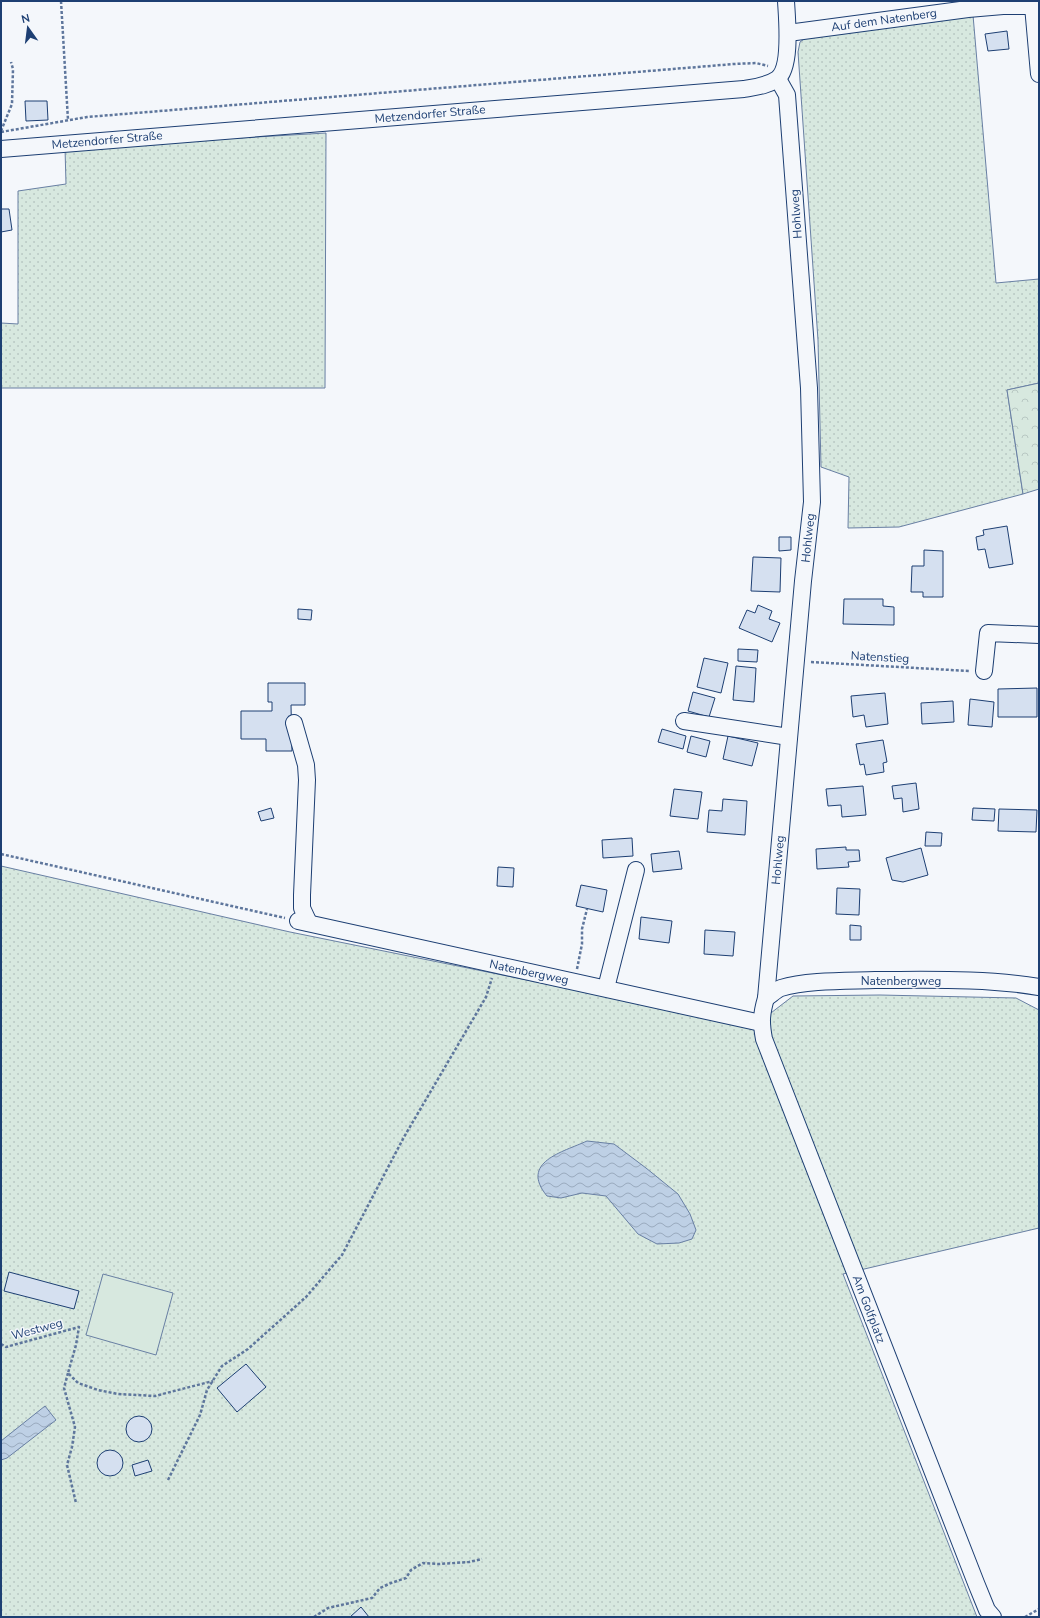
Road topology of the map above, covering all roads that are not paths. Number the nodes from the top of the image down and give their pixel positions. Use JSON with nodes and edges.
{"nodes":[{"id":1,"x":786,"y":1,"type":"edge"},
{"id":2,"x":788,"y":33,"type":"junction"},
{"id":3,"x":1039,"y":74,"type":"edge"},
{"id":4,"x":778,"y":79,"type":"junction"},
{"id":5,"x":1,"y":149,"type":"edge"},
{"id":6,"x":1039,"y":635,"type":"edge"},
{"id":7,"x":984,"y":671,"type":"dead end"},
{"id":8,"x":684,"y":721,"type":"dead end"},
{"id":9,"x":294,"y":723,"type":"dead end"},
{"id":10,"x":789,"y":736,"type":"junction"},
{"id":11,"x":636,"y":870,"type":"dead end"},
{"id":12,"x":606,"y":988,"type":"junction"},
{"id":13,"x":1039,"y":988,"type":"edge"},
{"id":14,"x":766,"y":998,"type":"junction"},
{"id":15,"x":761,"y":1022,"type":"junction"},
{"id":16,"x":993,"y":1617,"type":"edge"}],
"edges":[{"from":1,"to":2,"type":"street"},
{"from":2,"to":3,"type":"street","name":"Auf dem Natenberg"},
{"from":2,"to":4,"type":"street"},
{"from":4,"to":5,"type":"street","name":"Metzendorfer Straße"},
{"from":4,"to":10,"type":"street","name":"Hohlweg"},
{"from":6,"to":7,"type":"street"},
{"from":8,"to":10,"type":"street"},
{"from":9,"to":12,"type":"street","name":"Natenbergweg"},
{"from":10,"to":14,"type":"street","name":"Hohlweg"},
{"from":11,"to":12,"type":"street"},
{"from":12,"to":15,"type":"street","name":"Natenbergweg"},
{"from":13,"to":14,"type":"street","name":"Natenbergweg"},
{"from":14,"to":15,"type":"street","name":"Am Golfplatz"},
{"from":15,"to":16,"type":"street","name":"Am Golfplatz"}]}
